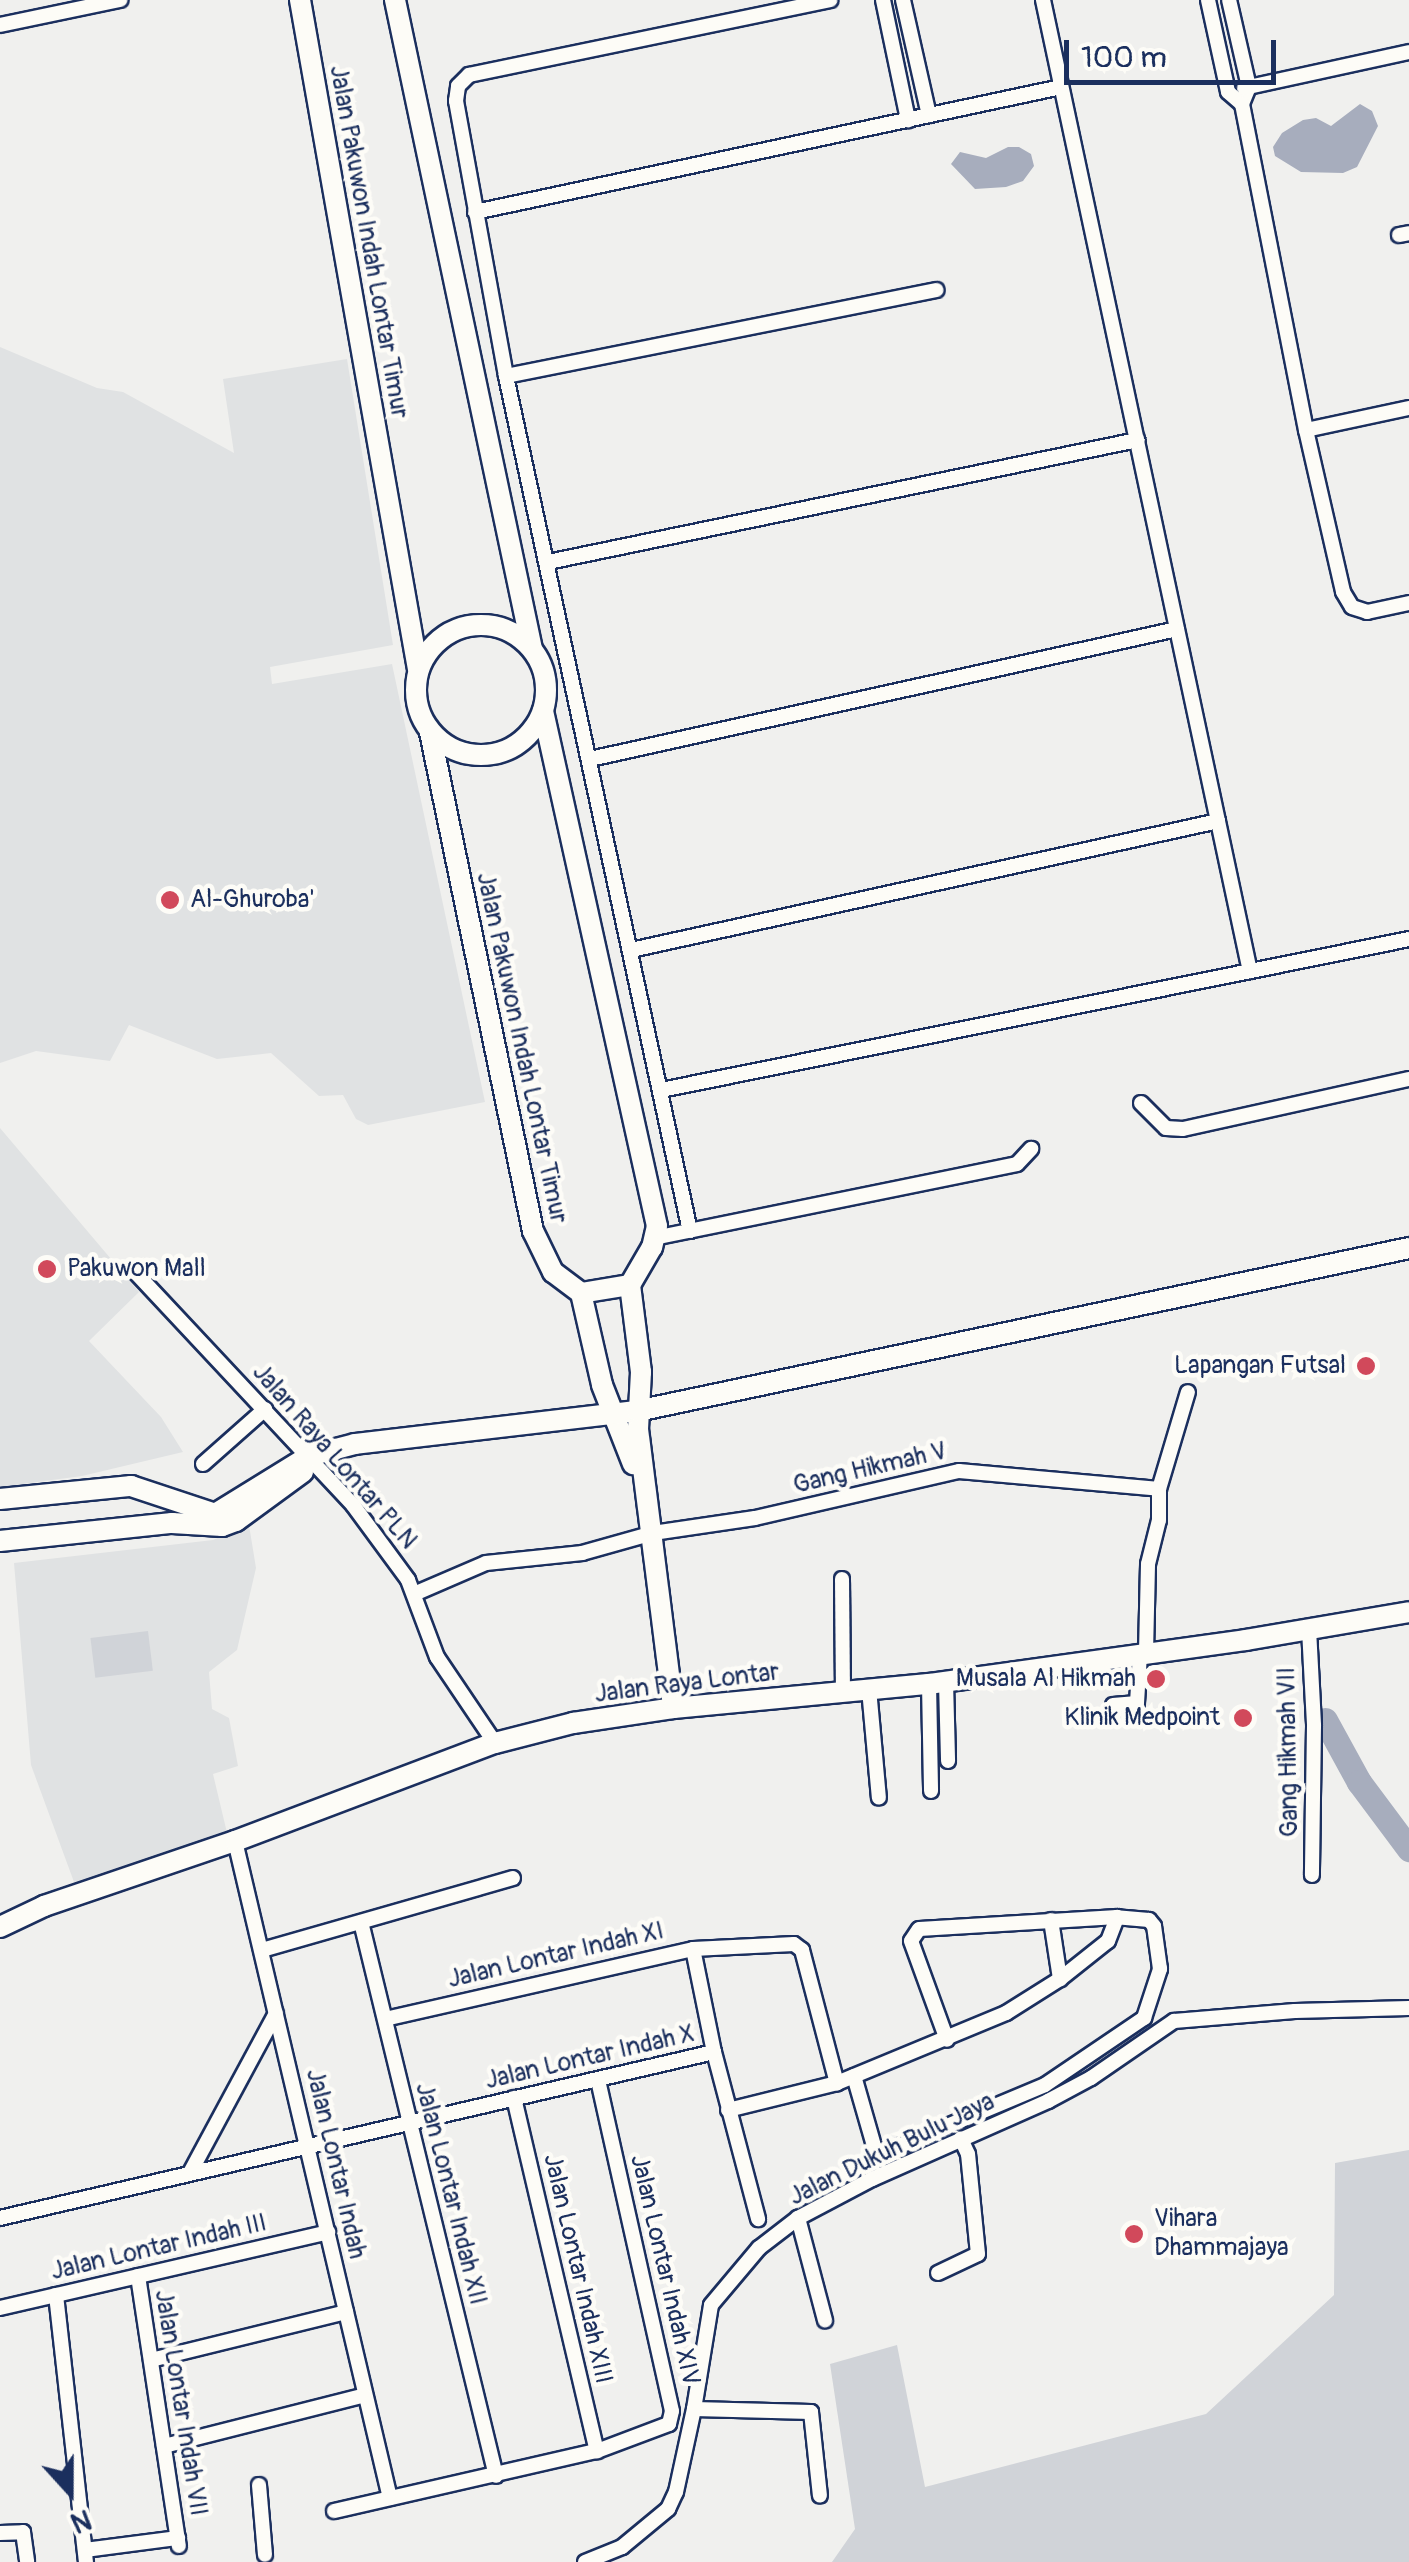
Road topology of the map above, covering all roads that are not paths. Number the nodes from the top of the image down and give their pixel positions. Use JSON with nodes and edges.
{"nodes":[{"id":1,"x":120,"y":0,"type":"edge"},
{"id":2,"x":300,"y":0,"type":"edge"},
{"id":3,"x":395,"y":0,"type":"edge"},
{"id":4,"x":830,"y":0,"type":"edge"},
{"id":5,"x":883,"y":0,"type":"edge"},
{"id":6,"x":902,"y":0,"type":"edge"},
{"id":7,"x":1043,"y":0,"type":"edge"},
{"id":8,"x":1208,"y":0,"type":"edge"},
{"id":9,"x":1229,"y":0,"type":"edge"},
{"id":10,"x":0,"y":25,"type":"edge"},
{"id":11,"x":1409,"y":52,"type":"edge"},
{"id":12,"x":1062,"y":87,"type":"junction"},
{"id":13,"x":1249,"y":87,"type":"junction"},
{"id":14,"x":1228,"y":92,"type":"junction"},
{"id":15,"x":1242,"y":104,"type":"junction"},
{"id":16,"x":929,"y":115,"type":"junction"},
{"id":17,"x":908,"y":120,"type":"junction"},
{"id":18,"x":475,"y":212,"type":"junction"},
{"id":19,"x":937,"y":290,"type":"dead end"},
{"id":20,"x":506,"y":376,"type":"junction"},
{"id":21,"x":1409,"y":408,"type":"edge"},
{"id":22,"x":1306,"y":430,"type":"junction"},
{"id":23,"x":1137,"y":440,"type":"junction"},
{"id":24,"x":548,"y":562,"type":"junction"},
{"id":25,"x":1409,"y":603,"type":"edge"},
{"id":26,"x":1177,"y":629,"type":"junction"},
{"id":27,"x":532,"y":649,"type":"junction"},
{"id":28,"x":418,"y":669,"type":"junction"},
{"id":29,"x":543,"y":711,"type":"junction"},
{"id":30,"x":430,"y":732,"type":"junction"},
{"id":31,"x":590,"y":758,"type":"junction"},
{"id":32,"x":1218,"y":821,"type":"junction"},
{"id":33,"x":1409,"y":939,"type":"edge"},
{"id":34,"x":631,"y":950,"type":"junction"},
{"id":35,"x":1250,"y":971,"type":"junction"},
{"id":36,"x":1409,"y":1078,"type":"edge"},
{"id":37,"x":660,"y":1090,"type":"junction"},
{"id":38,"x":1141,"y":1103,"type":"dead end"},
{"id":39,"x":1031,"y":1149,"type":"dead end"},
{"id":40,"x":657,"y":1226,"type":"junction"},
{"id":41,"x":690,"y":1231,"type":"junction"},
{"id":42,"x":1409,"y":1248,"type":"edge"},
{"id":43,"x":136,"y":1273,"type":"dead end"},
{"id":44,"x":630,"y":1285,"type":"junction"},
{"id":45,"x":581,"y":1294,"type":"junction"},
{"id":46,"x":602,"y":1385,"type":"junction"},
{"id":47,"x":1188,"y":1392,"type":"dead end"},
{"id":48,"x":265,"y":1409,"type":"junction"},
{"id":49,"x":637,"y":1412,"type":"junction"},
{"id":50,"x":614,"y":1413,"type":"junction"},
{"id":51,"x":544,"y":1420,"type":"junction"},
{"id":52,"x":316,"y":1457,"type":"junction"},
{"id":53,"x":203,"y":1464,"type":"dead end"},
{"id":54,"x":1159,"y":1489,"type":"junction"},
{"id":55,"x":0,"y":1499,"type":"edge"},
{"id":56,"x":647,"y":1534,"type":"junction"},
{"id":57,"x":0,"y":1542,"type":"edge"},
{"id":58,"x":842,"y":1579,"type":"dead end"},
{"id":59,"x":414,"y":1594,"type":"junction"},
{"id":60,"x":1409,"y":1612,"type":"edge"},
{"id":61,"x":1309,"y":1629,"type":"junction"},
{"id":62,"x":1143,"y":1654,"type":"junction"},
{"id":63,"x":938,"y":1683,"type":"junction"},
{"id":64,"x":844,"y":1693,"type":"junction"},
{"id":65,"x":869,"y":1694,"type":"junction"},
{"id":66,"x":1113,"y":1705,"type":"dead end"},
{"id":67,"x":666,"y":1709,"type":"junction"},
{"id":68,"x":495,"y":1743,"type":"junction"},
{"id":69,"x":948,"y":1761,"type":"dead end"},
{"id":70,"x":931,"y":1792,"type":"dead end"},
{"id":71,"x":880,"y":1798,"type":"dead end"},
{"id":72,"x":235,"y":1841,"type":"junction"},
{"id":73,"x":1312,"y":1875,"type":"dead end"},
{"id":74,"x":513,"y":1878,"type":"dead end"},
{"id":75,"x":1118,"y":1917,"type":"junction"},
{"id":76,"x":1051,"y":1920,"type":"junction"},
{"id":77,"x":362,"y":1922,"type":"junction"},
{"id":78,"x":0,"y":1926,"type":"edge"},
{"id":79,"x":692,"y":1948,"type":"junction"},
{"id":80,"x":262,"y":1950,"type":"junction"},
{"id":81,"x":1060,"y":1980,"type":"junction"},
{"id":82,"x":1409,"y":2008,"type":"edge"},
{"id":83,"x":276,"y":2013,"type":"junction"},
{"id":84,"x":385,"y":2018,"type":"junction"},
{"id":85,"x":948,"y":2040,"type":"junction"},
{"id":86,"x":714,"y":2052,"type":"junction"},
{"id":87,"x":854,"y":2076,"type":"junction"},
{"id":88,"x":598,"y":2079,"type":"junction"},
{"id":89,"x":837,"y":2082,"type":"junction"},
{"id":90,"x":514,"y":2098,"type":"junction"},
{"id":91,"x":728,"y":2110,"type":"junction"},
{"id":92,"x":410,"y":2122,"type":"junction"},
{"id":93,"x":961,"y":2139,"type":"junction"},
{"id":94,"x":308,"y":2146,"type":"junction"},
{"id":95,"x":191,"y":2171,"type":"junction"},
{"id":96,"x":0,"y":2218,"type":"edge"},
{"id":97,"x":798,"y":2218,"type":"junction"},
{"id":98,"x":758,"y":2219,"type":"dead end"},
{"id":99,"x":328,"y":2232,"type":"junction"},
{"id":100,"x":938,"y":2273,"type":"dead end"},
{"id":101,"x":138,"y":2276,"type":"junction"},
{"id":102,"x":56,"y":2295,"type":"junction"},
{"id":103,"x":0,"y":2308,"type":"edge"},
{"id":104,"x":346,"y":2312,"type":"junction"},
{"id":105,"x":826,"y":2320,"type":"dead end"},
{"id":106,"x":151,"y":2360,"type":"junction"},
{"id":107,"x":366,"y":2394,"type":"junction"},
{"id":108,"x":694,"y":2410,"type":"junction"},
{"id":109,"x":164,"y":2446,"type":"junction"},
{"id":110,"x":597,"y":2451,"type":"junction"},
{"id":111,"x":496,"y":2476,"type":"junction"},
{"id":112,"x":259,"y":2484,"type":"dead end"},
{"id":113,"x":820,"y":2496,"type":"dead end"},
{"id":114,"x":390,"y":2498,"type":"junction"},
{"id":115,"x":334,"y":2511,"type":"dead end"},
{"id":116,"x":0,"y":2533,"type":"edge"},
{"id":117,"x":265,"y":2555,"type":"dead end"},
{"id":118,"x":85,"y":2556,"type":"edge"},
{"id":119,"x":27,"y":2562,"type":"edge"},
{"id":120,"x":584,"y":2562,"type":"edge"}],
"edges":[{"from":1,"to":10,"type":"street"},
{"from":2,"to":28,"type":"street","name":"Jalan Pakuwon Indah Lontar Timur"},
{"from":3,"to":27,"type":"street"},
{"from":4,"to":18,"type":"street"},
{"from":5,"to":17,"type":"street"},
{"from":6,"to":16,"type":"street"},
{"from":7,"to":12,"type":"street"},
{"from":8,"to":14,"type":"street"},
{"from":9,"to":13,"type":"street"},
{"from":11,"to":13,"type":"street"},
{"from":12,"to":16,"type":"street"},
{"from":12,"to":23,"type":"street"},
{"from":13,"to":14,"type":"street"},
{"from":13,"to":15,"type":"street"},
{"from":14,"to":15,"type":"street"},
{"from":15,"to":22,"type":"street"},
{"from":16,"to":17,"type":"street"},
{"from":17,"to":18,"type":"street"},
{"from":18,"to":20,"type":"street"},
{"from":19,"to":20,"type":"street"},
{"from":20,"to":24,"type":"street"},
{"from":21,"to":22,"type":"street"},
{"from":22,"to":25,"type":"street"},
{"from":23,"to":24,"type":"street"},
{"from":23,"to":26,"type":"street"},
{"from":24,"to":31,"type":"street"},
{"from":26,"to":31,"type":"street"},
{"from":26,"to":32,"type":"street"},
{"from":27,"to":28,"type":"street"},
{"from":27,"to":29,"type":"street"},
{"from":28,"to":30,"type":"street"},
{"from":29,"to":30,"type":"street"},
{"from":29,"to":40,"type":"street"},
{"from":30,"to":45,"type":"street","name":"Jalan Pakuwon Indah Lontar Timur"},
{"from":31,"to":34,"type":"street"},
{"from":32,"to":34,"type":"street"},
{"from":32,"to":35,"type":"street"},
{"from":33,"to":35,"type":"street"},
{"from":34,"to":37,"type":"street"},
{"from":35,"to":37,"type":"street"},
{"from":36,"to":38,"type":"street"},
{"from":37,"to":41,"type":"street"},
{"from":39,"to":41,"type":"street"},
{"from":40,"to":41,"type":"street"},
{"from":40,"to":44,"type":"street"},
{"from":42,"to":49,"type":"street"},
{"from":43,"to":48,"type":"street","name":"Jalan Raya Lontar PLN"},
{"from":44,"to":45,"type":"street"},
{"from":44,"to":49,"type":"street"},
{"from":45,"to":46,"type":"street"},
{"from":46,"to":50,"type":"street"},
{"from":46,"to":51,"type":"street"},
{"from":47,"to":54,"type":"street"},
{"from":48,"to":52,"type":"street","name":"Jalan Raya Lontar PLN"},
{"from":48,"to":53,"type":"street"},
{"from":49,"to":50,"type":"street"},
{"from":49,"to":56,"type":"street"},
{"from":50,"to":51,"type":"street"},
{"from":50,"to":56,"type":"street"},
{"from":51,"to":52,"type":"street"},
{"from":52,"to":55,"type":"street"},
{"from":52,"to":57,"type":"street"},
{"from":52,"to":59,"type":"street","name":"Jalan Raya Lontar PLN"},
{"from":54,"to":56,"type":"street","name":"Gang Hikmah V"},
{"from":54,"to":62,"type":"street"},
{"from":56,"to":59,"type":"street","name":"Gang Hikmah V"},
{"from":56,"to":67,"type":"street"},
{"from":58,"to":64,"type":"street"},
{"from":59,"to":68,"type":"street","name":"Jalan Raya Lontar PLN"},
{"from":60,"to":61,"type":"street","name":"Jalan Raya Lontar"},
{"from":61,"to":62,"type":"street","name":"Jalan Raya Lontar"},
{"from":61,"to":73,"type":"street","name":"Gang Hikmah VII"},
{"from":62,"to":63,"type":"street","name":"Jalan Raya Lontar"},
{"from":62,"to":66,"type":"street"},
{"from":63,"to":65,"type":"street","name":"Jalan Raya Lontar"},
{"from":63,"to":69,"type":"street"},
{"from":63,"to":70,"type":"street"},
{"from":64,"to":65,"type":"street","name":"Jalan Raya Lontar"},
{"from":64,"to":67,"type":"street","name":"Jalan Raya Lontar"},
{"from":65,"to":71,"type":"street"},
{"from":67,"to":68,"type":"street","name":"Jalan Raya Lontar"},
{"from":68,"to":72,"type":"street","name":"Jalan Raya Lontar"},
{"from":72,"to":78,"type":"street","name":"Jalan Raya Lontar"},
{"from":72,"to":80,"type":"street","name":"Jalan Lontar Indah"},
{"from":74,"to":77,"type":"street"},
{"from":75,"to":76,"type":"street"},
{"from":75,"to":81,"type":"street"},
{"from":75,"to":87,"type":"street"},
{"from":76,"to":81,"type":"street"},
{"from":76,"to":85,"type":"street"},
{"from":77,"to":80,"type":"street"},
{"from":77,"to":84,"type":"street","name":"Jalan Lontar Indah XII"},
{"from":79,"to":84,"type":"street","name":"Jalan Lontar Indah XI"},
{"from":79,"to":86,"type":"street","name":"Jalan Lontar Indah XI"},
{"from":79,"to":89,"type":"street"},
{"from":80,"to":83,"type":"street","name":"Jalan Lontar Indah"},
{"from":81,"to":85,"type":"street"},
{"from":82,"to":93,"type":"street","name":"Jalan Dukuh Bulu Jaya"},
{"from":83,"to":94,"type":"street","name":"Jalan Lontar Indah"},
{"from":83,"to":95,"type":"street"},
{"from":84,"to":92,"type":"street","name":"Jalan Lontar Indah XII"},
{"from":85,"to":87,"type":"street"},
{"from":86,"to":88,"type":"street","name":"Jalan Lontar Indah X"},
{"from":86,"to":91,"type":"street","name":"Jalan Lontar Indah X"},
{"from":87,"to":89,"type":"street"},
{"from":88,"to":90,"type":"street","name":"Jalan Lontar Indah X"},
{"from":88,"to":110,"type":"street","name":"Jalan Lontar Indah XIV"},
{"from":89,"to":91,"type":"street"},
{"from":90,"to":92,"type":"street","name":"Jalan Lontar Indah X"},
{"from":90,"to":110,"type":"street","name":"Jalan Lontar Indah XIII"},
{"from":91,"to":98,"type":"street","name":"Jalan Lontar Indah X"},
{"from":92,"to":94,"type":"street","name":"Jalan Lontar Indah X"},
{"from":92,"to":111,"type":"street","name":"Jalan Lontar Indah XII"},
{"from":93,"to":97,"type":"street","name":"Jalan Dukuh Bulu Jaya"},
{"from":93,"to":100,"type":"street"},
{"from":94,"to":95,"type":"street","name":"Jalan Lontar Indah X"},
{"from":94,"to":99,"type":"street","name":"Jalan Lontar Indah"},
{"from":95,"to":96,"type":"street","name":"Jalan Lontar Indah X"},
{"from":97,"to":105,"type":"street"},
{"from":97,"to":108,"type":"street","name":"Jalan Dukuh Bulu Jaya"},
{"from":99,"to":101,"type":"street","name":"Jalan Lontar Indah III"},
{"from":99,"to":104,"type":"street","name":"Jalan Lontar Indah"},
{"from":101,"to":102,"type":"street","name":"Jalan Lontar Indah III"},
{"from":101,"to":106,"type":"street","name":"Jalan Lontar Indah VII"},
{"from":102,"to":103,"type":"street","name":"Jalan Lontar Indah III"},
{"from":102,"to":118,"type":"street","name":"Jalan Lontar Indah VII"},
{"from":104,"to":106,"type":"street"},
{"from":104,"to":107,"type":"street","name":"Jalan Lontar Indah"},
{"from":106,"to":109,"type":"street","name":"Jalan Lontar Indah VII"},
{"from":107,"to":109,"type":"street"},
{"from":107,"to":114,"type":"street","name":"Jalan Lontar Indah"},
{"from":108,"to":113,"type":"street"},
{"from":108,"to":120,"type":"street","name":"Jalan Dukuh Bulu Jaya"},
{"from":109,"to":118,"type":"street","name":"Jalan Lontar Indah VII"},
{"from":110,"to":111,"type":"street","name":"Jalan Lontar Indah XIV"},
{"from":111,"to":114,"type":"street","name":"Jalan Lontar Indah XIV"},
{"from":112,"to":117,"type":"street"},
{"from":114,"to":115,"type":"street","name":"Jalan Lontar Indah XIV"},
{"from":116,"to":119,"type":"street"}]}
